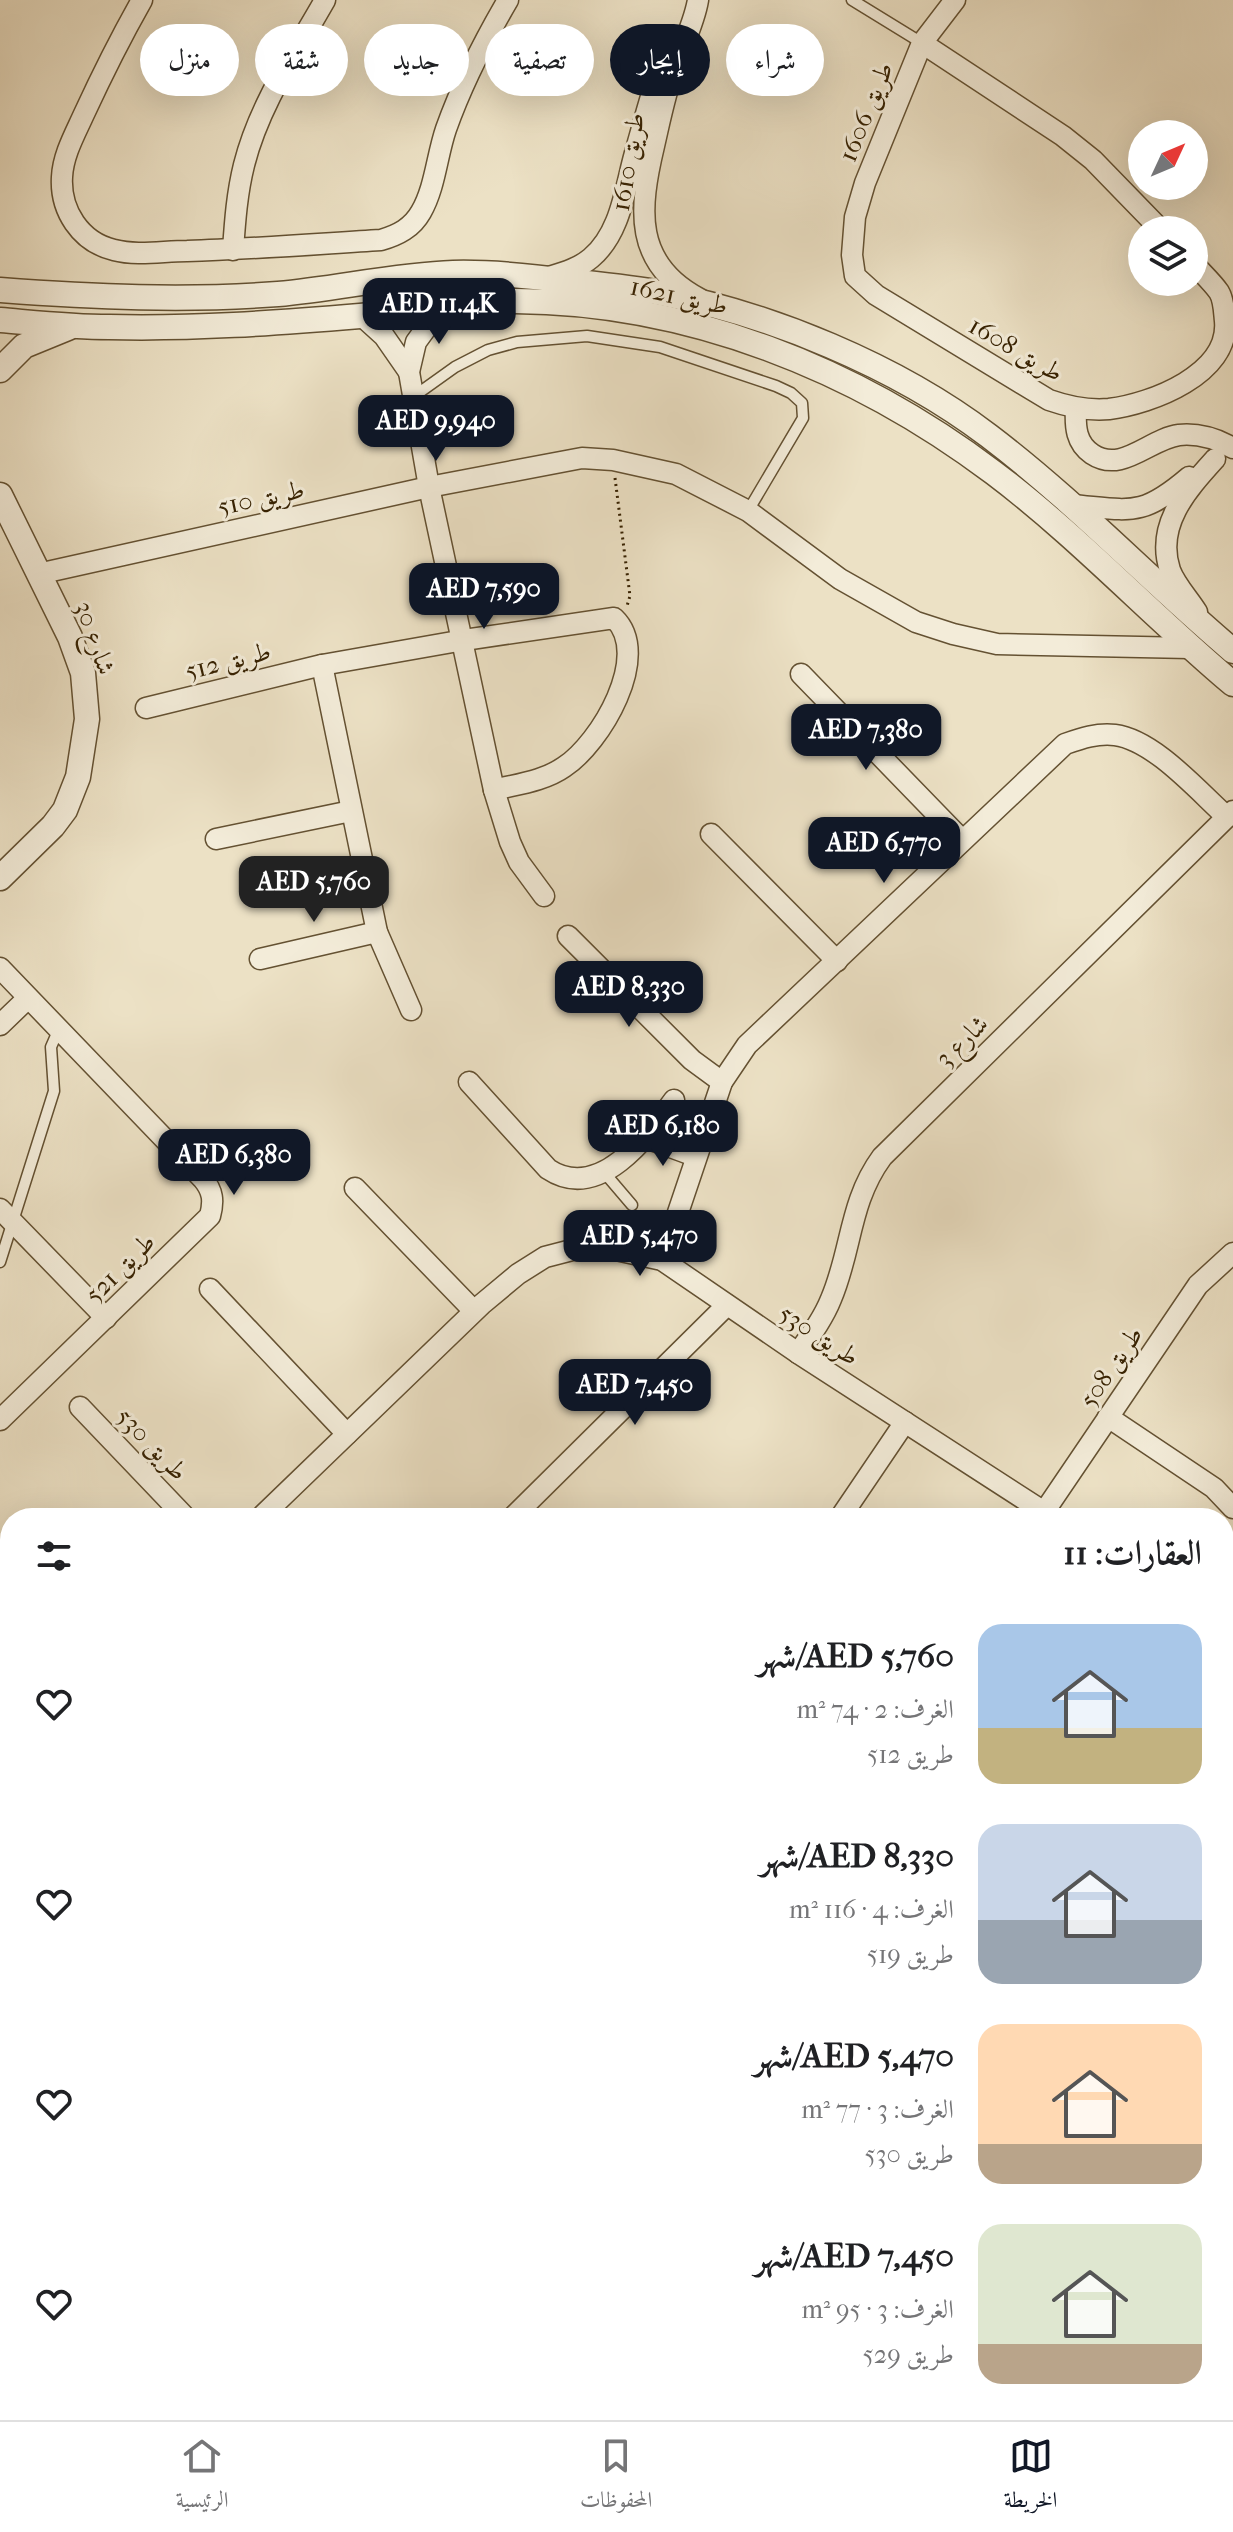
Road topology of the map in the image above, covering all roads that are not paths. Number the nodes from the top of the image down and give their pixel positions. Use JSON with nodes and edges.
{"nodes":[{"id":1,"x":142,"y":0,"type":"edge"},
{"id":2,"x":325,"y":0,"type":"edge"},
{"id":3,"x":508,"y":0,"type":"edge"},
{"id":4,"x":688,"y":0,"type":"edge"},
{"id":5,"x":698,"y":0,"type":"edge"},
{"id":6,"x":852,"y":0,"type":"edge"},
{"id":7,"x":955,"y":0,"type":"edge"},
{"id":8,"x":922,"y":43,"type":"junction"},
{"id":9,"x":641,"y":164,"type":"junction"},
{"id":10,"x":1147,"y":216,"type":"edge"},
{"id":11,"x":233,"y":250,"type":"junction"},
{"id":12,"x":852,"y":255,"type":"joint"},
{"id":13,"x":546,"y":278,"type":"junction"},
{"id":14,"x":1208,"y":280,"type":"edge"},
{"id":15,"x":0,"y":290,"type":"edge"},
{"id":16,"x":715,"y":306,"type":"junction"},
{"id":17,"x":448,"y":307,"type":"junction"},
{"id":18,"x":362,"y":316,"type":"junction"},
{"id":19,"x":0,"y":320,"type":"edge"},
{"id":20,"x":74,"y":325,"type":"junction"},
{"id":21,"x":0,"y":370,"type":"edge"},
{"id":22,"x":409,"y":372,"type":"junction"},
{"id":23,"x":413,"y":397,"type":"junction"},
{"id":24,"x":1076,"y":409,"type":"junction"},
{"id":25,"x":1227,"y":454,"type":"edge"},
{"id":26,"x":429,"y":487,"type":"junction"},
{"id":27,"x":0,"y":495,"type":"edge"},
{"id":28,"x":1071,"y":505,"type":"junction"},
{"id":29,"x":748,"y":511,"type":"junction"},
{"id":30,"x":38,"y":574,"type":"junction"},
{"id":31,"x":1211,"y":632,"type":"junction"},
{"id":32,"x":464,"y":640,"type":"junction"},
{"id":33,"x":1190,"y":648,"type":"junction"},
{"id":34,"x":1233,"y":651,"type":"edge"},
{"id":35,"x":322,"y":665,"type":"junction"},
{"id":36,"x":801,"y":674,"type":"dead end"},
{"id":37,"x":1233,"y":684,"type":"edge"},
{"id":38,"x":146,"y":708,"type":"dead end"},
{"id":39,"x":494,"y":790,"type":"junction"},
{"id":40,"x":351,"y":811,"type":"junction"},
{"id":41,"x":1230,"y":814,"type":"edge"},
{"id":42,"x":711,"y":834,"type":"dead end"},
{"id":43,"x":216,"y":839,"type":"dead end"},
{"id":44,"x":962,"y":840,"type":"junction"},
{"id":45,"x":0,"y":878,"type":"edge"},
{"id":46,"x":544,"y":896,"type":"dead end"},
{"id":47,"x":377,"y":932,"type":"junction"},
{"id":48,"x":568,"y":936,"type":"dead end"},
{"id":49,"x":260,"y":959,"type":"dead end"},
{"id":50,"x":837,"y":961,"type":"junction"},
{"id":51,"x":0,"y":968,"type":"edge"},
{"id":52,"x":27,"y":999,"type":"junction"},
{"id":53,"x":411,"y":1010,"type":"dead end"},
{"id":54,"x":0,"y":1025,"type":"edge"},
{"id":55,"x":58,"y":1031,"type":"junction"},
{"id":56,"x":469,"y":1082,"type":"dead end"},
{"id":57,"x":722,"y":1082,"type":"junction"},
{"id":58,"x":674,"y":1100,"type":"dead end"},
{"id":59,"x":646,"y":1138,"type":"junction"},
{"id":60,"x":695,"y":1156,"type":"junction"},
{"id":61,"x":603,"y":1171,"type":"junction"},
{"id":62,"x":355,"y":1188,"type":"dead end"},
{"id":63,"x":632,"y":1205,"type":"dead end"},
{"id":64,"x":6,"y":1215,"type":"edge"},
{"id":65,"x":1233,"y":1253,"type":"edge"},
{"id":66,"x":662,"y":1260,"type":"junction"},
{"id":67,"x":0,"y":1262,"type":"edge"},
{"id":68,"x":210,"y":1289,"type":"dead end"},
{"id":69,"x":727,"y":1305,"type":"junction"},
{"id":70,"x":474,"y":1311,"type":"junction"},
{"id":71,"x":106,"y":1318,"type":"junction"},
{"id":72,"x":798,"y":1353,"type":"junction"},
{"id":73,"x":80,"y":1407,"type":"dead end"},
{"id":74,"x":1108,"y":1417,"type":"junction"},
{"id":75,"x":0,"y":1420,"type":"edge"},
{"id":76,"x":905,"y":1422,"type":"junction"},
{"id":77,"x":347,"y":1434,"type":"junction"},
{"id":78,"x":1233,"y":1507,"type":"edge"},
{"id":79,"x":176,"y":1508,"type":"edge"},
{"id":80,"x":270,"y":1508,"type":"edge"},
{"id":81,"x":522,"y":1508,"type":"edge"},
{"id":82,"x":847,"y":1508,"type":"edge"},
{"id":83,"x":1032,"y":1508,"type":"edge"},
{"id":84,"x":1047,"y":1508,"type":"edge"}],
"edges":[{"from":1,"to":11,"type":"street"},
{"from":2,"to":11,"type":"street"},
{"from":3,"to":11,"type":"street"},
{"from":4,"to":9,"type":"street","name":"طريق 1610"},
{"from":5,"to":9,"type":"street","name":"طريق 1610"},
{"from":6,"to":8,"type":"lane"},
{"from":7,"to":8,"type":"street","name":"طريق 1606"},
{"from":8,"to":10,"type":"street"},
{"from":8,"to":12,"type":"street","name":"طريق 1606"},
{"from":9,"to":13,"type":"street","name":"طريق 1610"},
{"from":9,"to":16,"type":"street","name":"طريق 1610"},
{"from":12,"to":24,"type":"street","name":"طريق 1608"},
{"from":13,"to":15,"type":"street","name":"طريق 1621"},
{"from":13,"to":16,"type":"street","name":"طريق 1621"},
{"from":14,"to":24,"type":"street","name":"طريق 1608"},
{"from":16,"to":28,"type":"street","name":"طريق 1621"},
{"from":17,"to":18,"type":"street","name":"طريق 1621"},
{"from":17,"to":22,"type":"street"},
{"from":17,"to":33,"type":"street","name":"طريق 1621"},
{"from":18,"to":20,"type":"street","name":"طريق 1621"},
{"from":18,"to":22,"type":"street"},
{"from":19,"to":20,"type":"street","name":"طريق 1621"},
{"from":20,"to":21,"type":"street"},
{"from":22,"to":23,"type":"street"},
{"from":23,"to":26,"type":"street"},
{"from":23,"to":29,"type":"lane"},
{"from":24,"to":25,"type":"street"},
{"from":25,"to":28,"type":"street"},
{"from":25,"to":31,"type":"street"},
{"from":26,"to":29,"type":"street","name":"طريق 510"},
{"from":26,"to":30,"type":"street","name":"طريق 510"},
{"from":26,"to":32,"type":"street"},
{"from":27,"to":30,"type":"street","name":"شارع 30"},
{"from":28,"to":31,"type":"street","name":"طريق 1621"},
{"from":29,"to":33,"type":"street","name":"طريق 510"},
{"from":30,"to":45,"type":"street","name":"شارع 30"},
{"from":31,"to":34,"type":"street","name":"طريق 1621"},
{"from":32,"to":35,"type":"street","name":"طريق 512"},
{"from":32,"to":39,"type":"street"},
{"from":32,"to":39,"type":"street","name":"طريق 512"},
{"from":33,"to":37,"type":"street","name":"طريق 1621"},
{"from":35,"to":38,"type":"street","name":"طريق 512"},
{"from":35,"to":40,"type":"street"},
{"from":36,"to":44,"type":"street"},
{"from":39,"to":46,"type":"street"},
{"from":40,"to":43,"type":"street"},
{"from":40,"to":47,"type":"street"},
{"from":41,"to":44,"type":"street"},
{"from":41,"to":72,"type":"street","name":"شارع 3"},
{"from":42,"to":50,"type":"street"},
{"from":44,"to":50,"type":"street"},
{"from":47,"to":49,"type":"street"},
{"from":47,"to":53,"type":"street"},
{"from":48,"to":57,"type":"street"},
{"from":50,"to":57,"type":"street"},
{"from":51,"to":52,"type":"street","name":"طريق 521"},
{"from":52,"to":54,"type":"street"},
{"from":52,"to":55,"type":"street","name":"طريق 521"},
{"from":55,"to":64,"type":"lane"},
{"from":55,"to":71,"type":"street","name":"طريق 521"},
{"from":56,"to":61,"type":"street"},
{"from":57,"to":60,"type":"street"},
{"from":58,"to":59,"type":"street"},
{"from":59,"to":60,"type":"street"},
{"from":59,"to":61,"type":"street"},
{"from":60,"to":66,"type":"street"},
{"from":61,"to":63,"type":"lane"},
{"from":62,"to":70,"type":"street"},
{"from":64,"to":67,"type":"lane"},
{"from":64,"to":71,"type":"street"},
{"from":65,"to":74,"type":"street","name":"طريق 508"},
{"from":66,"to":69,"type":"street","name":"طريق 530"},
{"from":66,"to":70,"type":"street","name":"طريق 530"},
{"from":68,"to":77,"type":"street"},
{"from":69,"to":72,"type":"street","name":"طريق 530"},
{"from":69,"to":81,"type":"street"},
{"from":70,"to":77,"type":"street","name":"طريق 530"},
{"from":71,"to":75,"type":"street","name":"طريق 521"},
{"from":72,"to":76,"type":"street","name":"طريق 530"},
{"from":73,"to":79,"type":"street","name":"طريق 530"},
{"from":74,"to":78,"type":"street"},
{"from":74,"to":84,"type":"street","name":"طريق 508"},
{"from":76,"to":82,"type":"street"},
{"from":76,"to":83,"type":"street","name":"طريق 530"},
{"from":77,"to":80,"type":"street","name":"طريق 530"}]}
